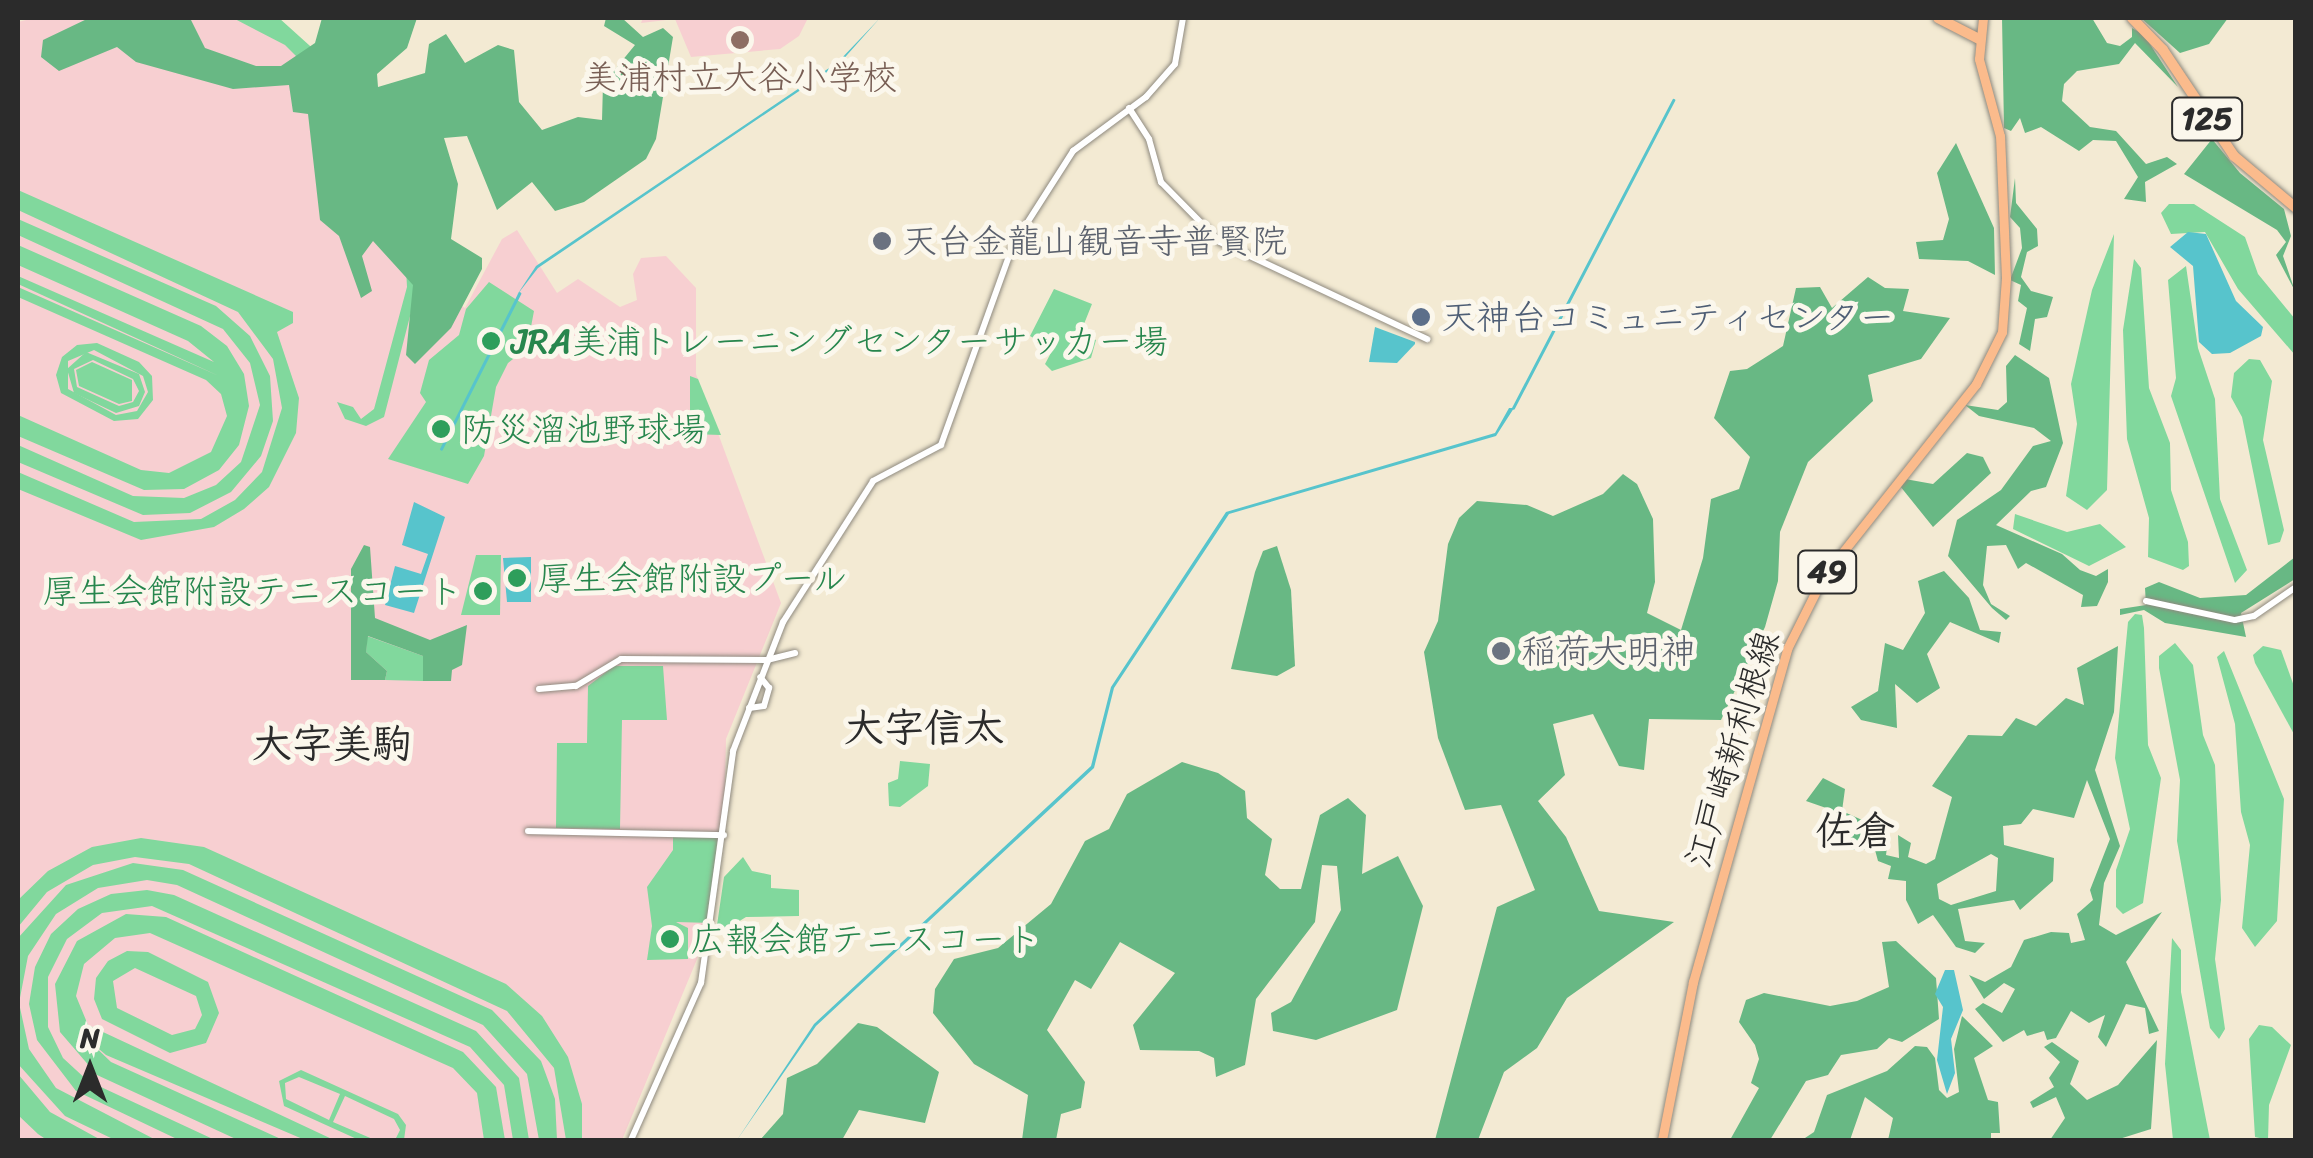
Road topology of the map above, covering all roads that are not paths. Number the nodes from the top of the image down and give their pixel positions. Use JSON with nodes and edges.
{"nodes":[{"id":1,"x":1184,"y":18,"type":"edge"},
{"id":2,"x":1938,"y":18,"type":"edge"},
{"id":3,"x":1983,"y":18,"type":"edge"},
{"id":4,"x":2132,"y":18,"type":"edge"},
{"id":5,"x":1979,"y":39,"type":"junction"},
{"id":6,"x":1128,"y":108,"type":"junction"},
{"id":7,"x":2296,"y":208,"type":"edge"},
{"id":8,"x":1428,"y":339,"type":"dead end"},
{"id":9,"x":2296,"y":587,"type":"edge"},
{"id":10,"x":2146,"y":602,"type":"dead end"},
{"id":11,"x":795,"y":653,"type":"dead end"},
{"id":12,"x":767,"y":660,"type":"junction"},
{"id":13,"x":760,"y":678,"type":"junction"},
{"id":14,"x":539,"y":690,"type":"dead end"},
{"id":15,"x":748,"y":708,"type":"junction"},
{"id":16,"x":528,"y":832,"type":"dead end"},
{"id":17,"x":724,"y":835,"type":"junction"},
{"id":18,"x":631,"y":1140,"type":"edge"},
{"id":19,"x":1662,"y":1140,"type":"edge"}],
"edges":[{"from":1,"to":6,"type":"street"},
{"from":2,"to":5,"type":"highway"},
{"from":3,"to":5,"type":"main road","name":"江戸崎新利根線","number":"49"},
{"from":4,"to":7,"type":"highway","number":"125"},
{"from":5,"to":19,"type":"main road","name":"江戸崎新利根線","number":"49"},
{"from":6,"to":8,"type":"street"},
{"from":6,"to":12,"type":"street"},
{"from":9,"to":10,"type":"street"},
{"from":11,"to":12,"type":"street"},
{"from":12,"to":13,"type":"street"},
{"from":12,"to":14,"type":"street"},
{"from":13,"to":15,"type":"street"},
{"from":13,"to":15,"type":"street"},
{"from":15,"to":17,"type":"street"},
{"from":16,"to":17,"type":"street"},
{"from":17,"to":18,"type":"street"}]}
